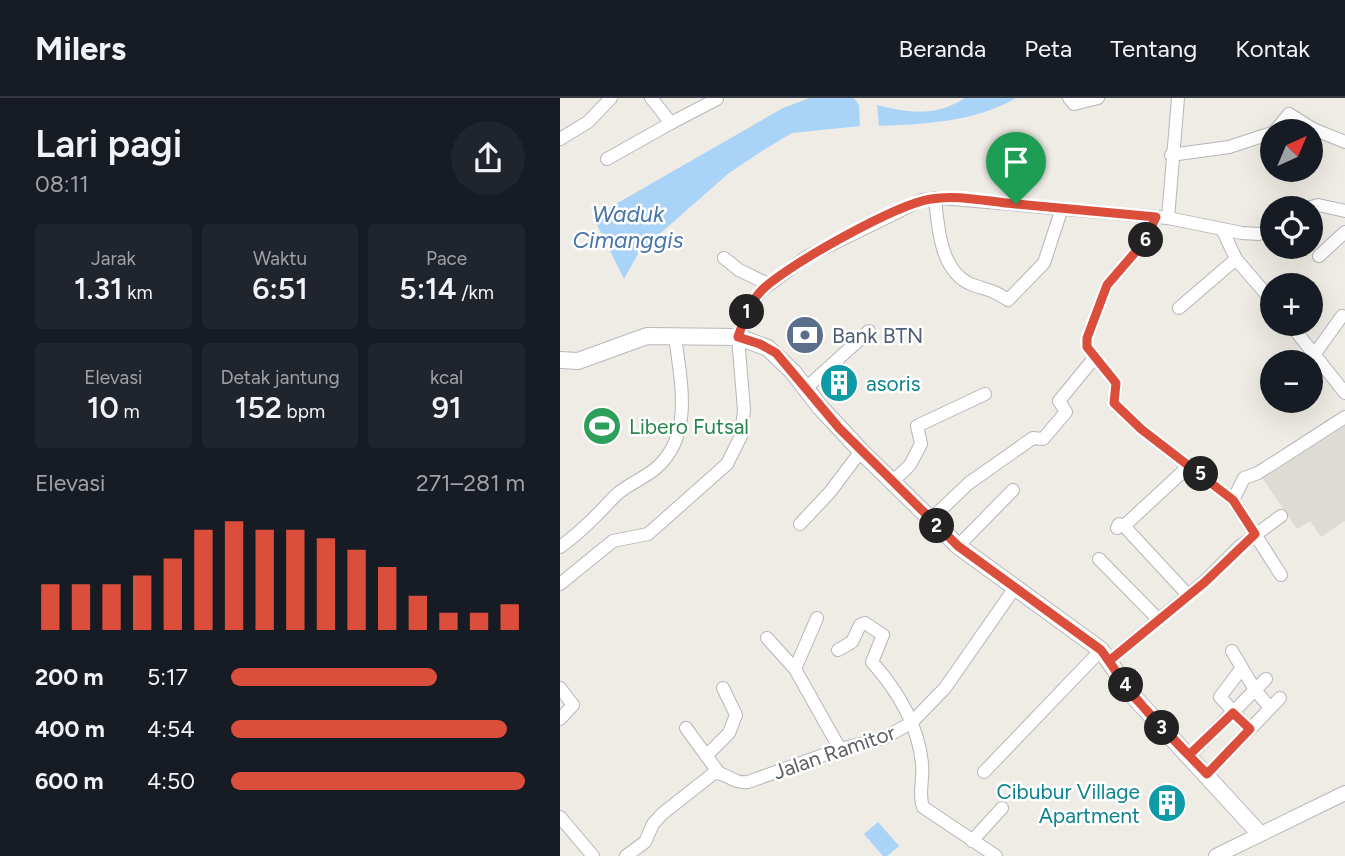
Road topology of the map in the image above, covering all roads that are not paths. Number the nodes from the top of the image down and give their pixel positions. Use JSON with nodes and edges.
{"nodes":[{"id":1,"x":611,"y":98,"type":"edge"},
{"id":2,"x":651,"y":98,"type":"edge"},
{"id":3,"x":717,"y":98,"type":"edge"},
{"id":4,"x":1098,"y":98,"type":"edge"},
{"id":5,"x":1178,"y":98,"type":"edge"},
{"id":6,"x":1069,"y":100,"type":"edge"},
{"id":7,"x":671,"y":123,"type":"junction"},
{"id":8,"x":1323,"y":133,"type":"edge"},
{"id":9,"x":1260,"y":134,"type":"edge"},
{"id":10,"x":560,"y":139,"type":"edge"},
{"id":11,"x":1345,"y":142,"type":"edge"},
{"id":12,"x":1171,"y":155,"type":"junction"},
{"id":13,"x":1013,"y":158,"type":"dead end"},
{"id":14,"x":607,"y":159,"type":"dead end"},
{"id":15,"x":935,"y":198,"type":"junction"},
{"id":16,"x":1016,"y":204,"type":"junction"},
{"id":17,"x":1323,"y":206,"type":"edge"},
{"id":18,"x":1062,"y":208,"type":"junction"},
{"id":19,"x":1345,"y":211,"type":"edge"},
{"id":20,"x":1162,"y":217,"type":"junction"},
{"id":21,"x":1223,"y":231,"type":"junction"},
{"id":22,"x":1345,"y":232,"type":"edge"},
{"id":23,"x":1260,"y":234,"type":"edge"},
{"id":24,"x":1323,"y":252,"type":"edge"},
{"id":25,"x":724,"y":258,"type":"dead end"},
{"id":26,"x":1236,"y":259,"type":"junction"},
{"id":27,"x":768,"y":284,"type":"junction"},
{"id":28,"x":1260,"y":287,"type":"edge"},
{"id":29,"x":1179,"y":308,"type":"dead end"},
{"id":30,"x":1342,"y":316,"type":"dead end"},
{"id":31,"x":869,"y":331,"type":"dead end"},
{"id":32,"x":675,"y":336,"type":"junction"},
{"id":33,"x":1299,"y":336,"type":"edge"},
{"id":34,"x":738,"y":337,"type":"junction"},
{"id":35,"x":1310,"y":350,"type":"edge"},
{"id":36,"x":1318,"y":350,"type":"edge"},
{"id":37,"x":1095,"y":357,"type":"junction"},
{"id":38,"x":560,"y":359,"type":"edge"},
{"id":39,"x":1323,"y":366,"type":"edge"},
{"id":40,"x":806,"y":388,"type":"junction"},
{"id":41,"x":1345,"y":393,"type":"edge"},
{"id":42,"x":985,"y":394,"type":"dead end"},
{"id":43,"x":1345,"y":417,"type":"edge"},
{"id":44,"x":861,"y":451,"type":"junction"},
{"id":45,"x":1190,"y":465,"type":"junction"},
{"id":46,"x":892,"y":482,"type":"junction"},
{"id":47,"x":1013,"y":490,"type":"dead end"},
{"id":48,"x":1233,"y":500,"type":"junction"},
{"id":49,"x":1281,"y":516,"type":"dead end"},
{"id":50,"x":930,"y":520,"type":"junction"},
{"id":51,"x":800,"y":524,"type":"dead end"},
{"id":52,"x":1255,"y":534,"type":"junction"},
{"id":53,"x":958,"y":546,"type":"junction"},
{"id":54,"x":560,"y":547,"type":"edge"},
{"id":55,"x":1100,"y":559,"type":"dead end"},
{"id":56,"x":1281,"y":575,"type":"dead end"},
{"id":57,"x":560,"y":584,"type":"edge"},
{"id":58,"x":1014,"y":589,"type":"junction"},
{"id":59,"x":1188,"y":595,"type":"junction"},
{"id":60,"x":817,"y":618,"type":"dead end"},
{"id":61,"x":1158,"y":619,"type":"junction"},
{"id":62,"x":767,"y":638,"type":"dead end"},
{"id":63,"x":838,"y":650,"type":"dead end"},
{"id":64,"x":1232,"y":650,"type":"dead end"},
{"id":65,"x":1105,"y":656,"type":"junction"},
{"id":66,"x":1242,"y":668,"type":"junction"},
{"id":67,"x":795,"y":669,"type":"junction"},
{"id":68,"x":1266,"y":679,"type":"dead end"},
{"id":69,"x":560,"y":688,"type":"edge"},
{"id":70,"x":723,"y":688,"type":"dead end"},
{"id":71,"x":1255,"y":690,"type":"junction"},
{"id":72,"x":1280,"y":698,"type":"dead end"},
{"id":73,"x":1270,"y":708,"type":"junction"},
{"id":74,"x":1233,"y":713,"type":"junction"},
{"id":75,"x":560,"y":719,"type":"edge"},
{"id":76,"x":911,"y":723,"type":"junction"},
{"id":77,"x":687,"y":729,"type":"dead end"},
{"id":78,"x":1250,"y":729,"type":"junction"},
{"id":79,"x":840,"y":748,"type":"junction"},
{"id":80,"x":1189,"y":755,"type":"junction"},
{"id":81,"x":706,"y":756,"type":"junction"},
{"id":82,"x":984,"y":772,"type":"dead end"},
{"id":83,"x":719,"y":773,"type":"junction"},
{"id":84,"x":1207,"y":774,"type":"junction"},
{"id":85,"x":1345,"y":793,"type":"edge"},
{"id":86,"x":1002,"y":808,"type":"dead end"},
{"id":87,"x":560,"y":817,"type":"edge"},
{"id":88,"x":1259,"y":833,"type":"junction"},
{"id":89,"x":972,"y":841,"type":"junction"},
{"id":90,"x":593,"y":856,"type":"edge"},
{"id":91,"x":626,"y":856,"type":"edge"},
{"id":92,"x":996,"y":856,"type":"edge"},
{"id":93,"x":1217,"y":856,"type":"edge"}],
"edges":[{"from":1,"to":10,"type":"street"},
{"from":2,"to":7,"type":"street"},
{"from":3,"to":7,"type":"street"},
{"from":4,"to":6,"type":"street"},
{"from":5,"to":12,"type":"street"},
{"from":7,"to":14,"type":"street"},
{"from":8,"to":11,"type":"street"},
{"from":9,"to":12,"type":"street"},
{"from":12,"to":20,"type":"street"},
{"from":13,"to":16,"type":"street"},
{"from":15,"to":16,"type":"street"},
{"from":15,"to":18,"type":"street"},
{"from":15,"to":27,"type":"street"},
{"from":16,"to":18,"type":"street"},
{"from":17,"to":19,"type":"street"},
{"from":18,"to":20,"type":"street"},
{"from":20,"to":21,"type":"street"},
{"from":20,"to":37,"type":"street"},
{"from":21,"to":23,"type":"street"},
{"from":21,"to":26,"type":"street"},
{"from":22,"to":24,"type":"street"},
{"from":25,"to":27,"type":"street"},
{"from":26,"to":28,"type":"street"},
{"from":26,"to":29,"type":"street"},
{"from":27,"to":34,"type":"street"},
{"from":30,"to":36,"type":"street"},
{"from":31,"to":40,"type":"street"},
{"from":32,"to":34,"type":"main road"},
{"from":32,"to":38,"type":"main road"},
{"from":32,"to":54,"type":"street"},
{"from":33,"to":35,"type":"street"},
{"from":34,"to":40,"type":"main road"},
{"from":34,"to":57,"type":"street"},
{"from":37,"to":45,"type":"street"},
{"from":37,"to":50,"type":"street"},
{"from":39,"to":41,"type":"street"},
{"from":40,"to":44,"type":"main road"},
{"from":42,"to":46,"type":"street"},
{"from":43,"to":48,"type":"street"},
{"from":44,"to":46,"type":"main road"},
{"from":44,"to":51,"type":"street"},
{"from":45,"to":48,"type":"street"},
{"from":45,"to":59,"type":"street"},
{"from":46,"to":50,"type":"main road"},
{"from":47,"to":53,"type":"street"},
{"from":48,"to":52,"type":"street"},
{"from":49,"to":52,"type":"street"},
{"from":50,"to":53,"type":"main road"},
{"from":52,"to":56,"type":"street"},
{"from":52,"to":59,"type":"street"},
{"from":53,"to":58,"type":"main road"},
{"from":55,"to":61,"type":"street"},
{"from":58,"to":65,"type":"main road"},
{"from":58,"to":76,"type":"street","name":"Jalan Ramitor"},
{"from":59,"to":61,"type":"street"},
{"from":60,"to":67,"type":"street"},
{"from":61,"to":65,"type":"street"},
{"from":62,"to":67,"type":"street"},
{"from":63,"to":76,"type":"street"},
{"from":64,"to":66,"type":"street"},
{"from":65,"to":80,"type":"main road"},
{"from":65,"to":82,"type":"street"},
{"from":66,"to":71,"type":"street"},
{"from":66,"to":74,"type":"street"},
{"from":67,"to":79,"type":"street"},
{"from":68,"to":71,"type":"street"},
{"from":69,"to":75,"type":"street"},
{"from":70,"to":81,"type":"street"},
{"from":71,"to":73,"type":"street"},
{"from":71,"to":74,"type":"street"},
{"from":72,"to":73,"type":"street"},
{"from":73,"to":78,"type":"street"},
{"from":74,"to":78,"type":"street"},
{"from":74,"to":80,"type":"street"},
{"from":76,"to":79,"type":"street","name":"Jalan Ramitor"},
{"from":76,"to":89,"type":"street"},
{"from":77,"to":81,"type":"street"},
{"from":78,"to":84,"type":"street"},
{"from":79,"to":83,"type":"street","name":"Jalan Ramitor"},
{"from":80,"to":84,"type":"main road"},
{"from":81,"to":83,"type":"street"},
{"from":83,"to":91,"type":"street"},
{"from":84,"to":88,"type":"main road"},
{"from":85,"to":88,"type":"street"},
{"from":86,"to":89,"type":"street"},
{"from":87,"to":90,"type":"street"},
{"from":88,"to":93,"type":"street"},
{"from":89,"to":92,"type":"street"}]}
